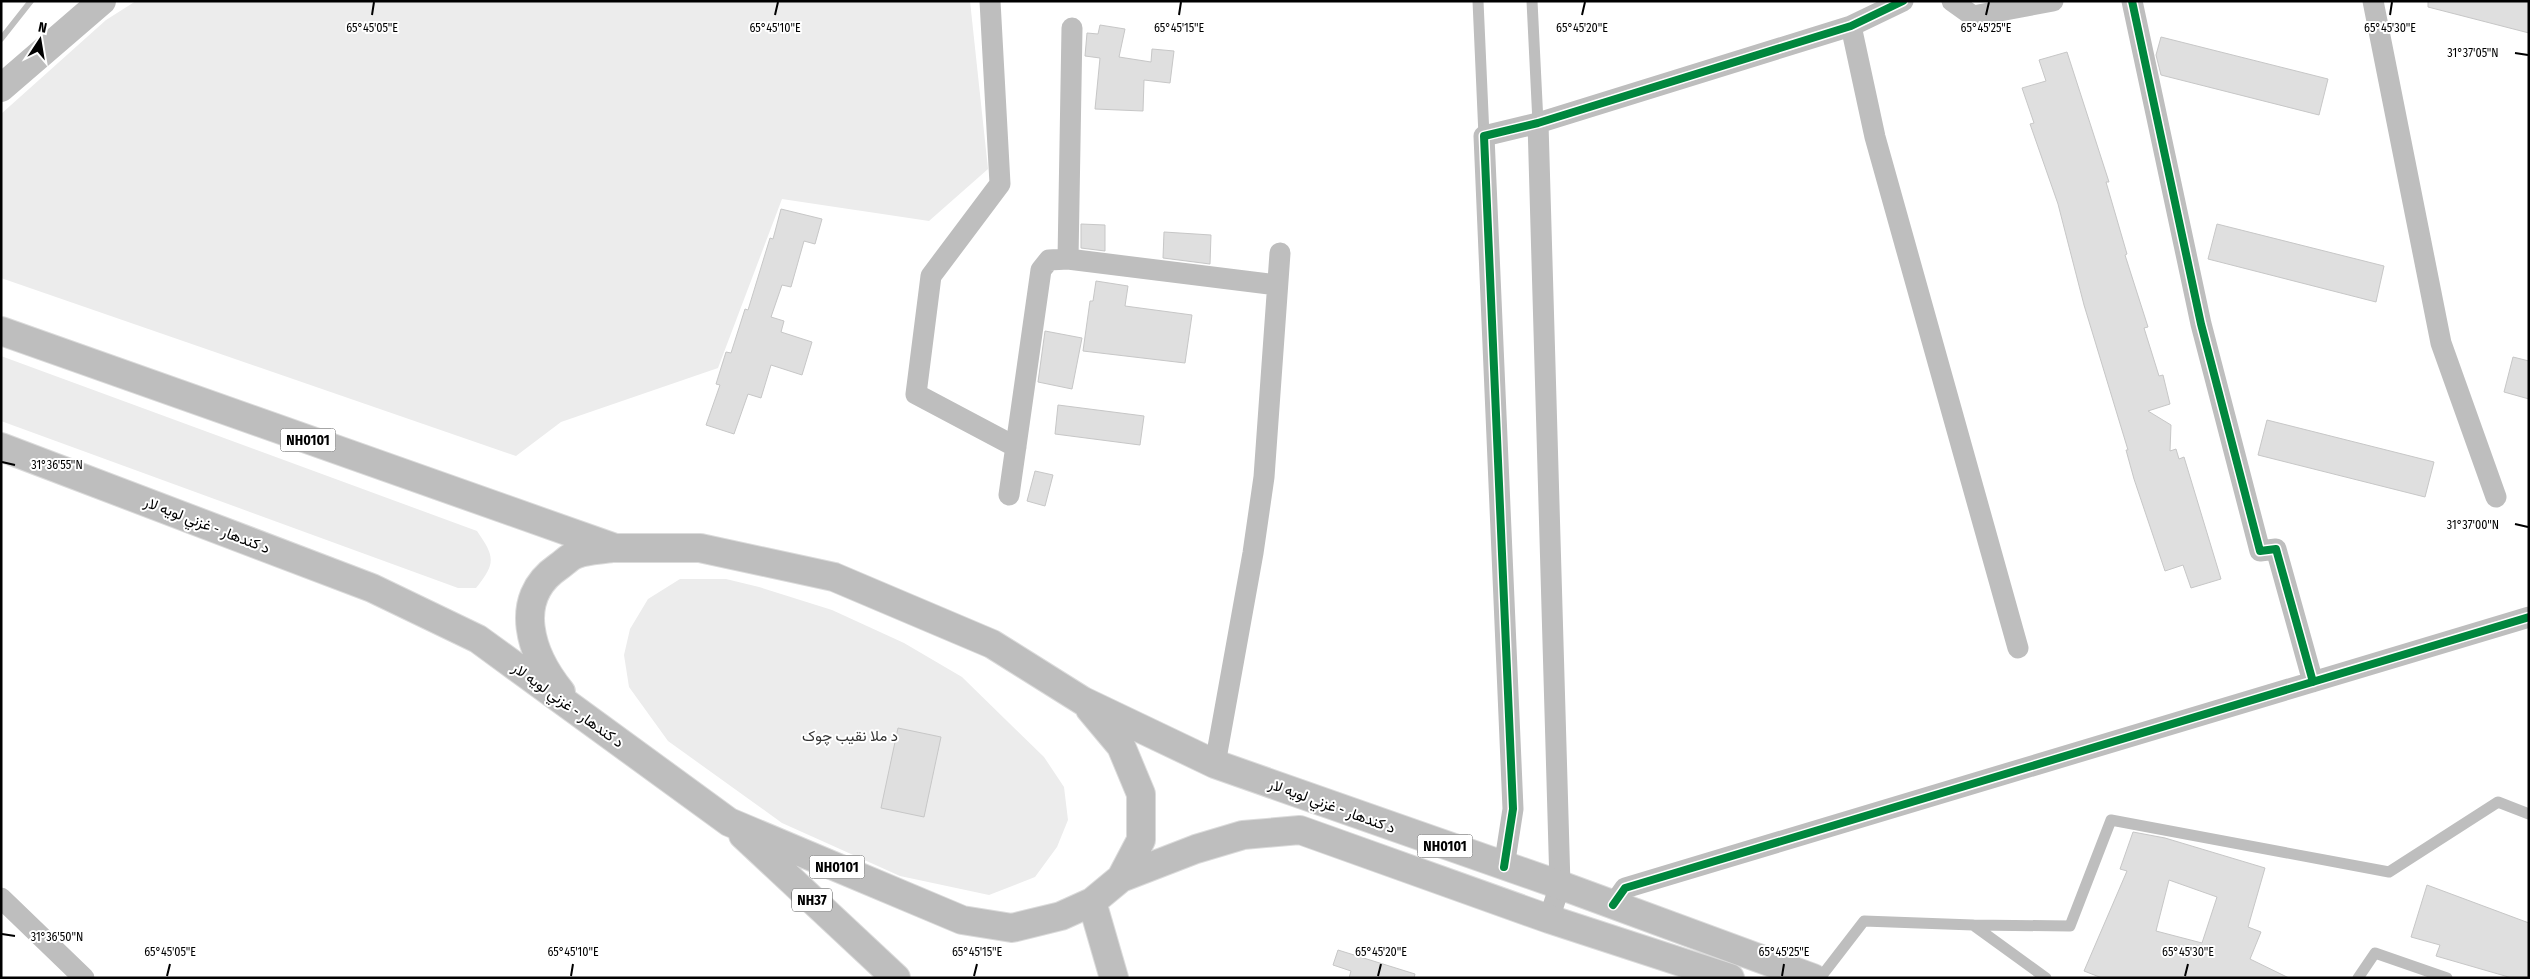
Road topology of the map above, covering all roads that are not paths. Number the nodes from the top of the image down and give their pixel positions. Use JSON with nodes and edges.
{"nodes":[{"id":1,"x":102,"y":1,"type":"edge"},
{"id":2,"x":990,"y":1,"type":"edge"},
{"id":3,"x":1478,"y":1,"type":"edge"},
{"id":4,"x":1532,"y":1,"type":"edge"},
{"id":5,"x":1903,"y":1,"type":"edge"},
{"id":6,"x":1952,"y":1,"type":"edge"},
{"id":7,"x":2053,"y":1,"type":"edge"},
{"id":8,"x":2132,"y":1,"type":"edge"},
{"id":9,"x":2373,"y":1,"type":"edge"},
{"id":10,"x":1851,"y":26,"type":"junction"},
{"id":11,"x":1072,"y":28,"type":"dead end"},
{"id":12,"x":1,"y":88,"type":"edge"},
{"id":13,"x":1538,"y":123,"type":"junction"},
{"id":14,"x":1484,"y":136,"type":"junction"},
{"id":15,"x":1280,"y":253,"type":"dead end"},
{"id":16,"x":1068,"y":259,"type":"junction"},
{"id":17,"x":1277,"y":285,"type":"junction"},
{"id":18,"x":1,"y":331,"type":"edge"},
{"id":19,"x":1,"y":447,"type":"edge"},
{"id":20,"x":1016,"y":447,"type":"junction"},
{"id":21,"x":1009,"y":495,"type":"dead end"},
{"id":22,"x":2496,"y":497,"type":"dead end"},
{"id":23,"x":616,"y":548,"type":"junction"},
{"id":24,"x":2529,"y":617,"type":"edge"},
{"id":25,"x":2018,"y":648,"type":"dead end"},
{"id":26,"x":2312,"y":682,"type":"junction"},
{"id":27,"x":1083,"y":701,"type":"junction"},
{"id":28,"x":574,"y":709,"type":"junction"},
{"id":29,"x":1214,"y":764,"type":"junction"},
{"id":30,"x":2529,"y":814,"type":"edge"},
{"id":31,"x":729,"y":822,"type":"junction"},
{"id":32,"x":1504,"y":867,"type":"junction"},
{"id":33,"x":1121,"y":878,"type":"junction"},
{"id":34,"x":1560,"y":885,"type":"junction"},
{"id":35,"x":1,"y":898,"type":"edge"},
{"id":36,"x":1092,"y":902,"type":"junction"},
{"id":37,"x":1613,"y":905,"type":"junction"},
{"id":38,"x":1549,"y":919,"type":"junction"},
{"id":39,"x":1973,"y":925,"type":"junction"},
{"id":40,"x":84,"y":978,"type":"edge"},
{"id":41,"x":896,"y":978,"type":"edge"},
{"id":42,"x":1114,"y":978,"type":"edge"},
{"id":43,"x":1730,"y":978,"type":"edge"},
{"id":44,"x":1814,"y":978,"type":"edge"},
{"id":45,"x":1820,"y":978,"type":"edge"},
{"id":46,"x":2046,"y":978,"type":"edge"},
{"id":47,"x":2358,"y":978,"type":"edge"},
{"id":48,"x":2447,"y":978,"type":"edge"}],
"edges":[{"from":1,"to":12,"type":"main road"},
{"from":2,"to":20,"type":"street"},
{"from":3,"to":14,"type":"lane"},
{"from":4,"to":13,"type":"lane"},
{"from":5,"to":10,"type":"street"},
{"from":6,"to":7,"type":"street"},
{"from":8,"to":26,"type":"street"},
{"from":9,"to":22,"type":"street"},
{"from":10,"to":13,"type":"street"},
{"from":10,"to":25,"type":"street"},
{"from":11,"to":16,"type":"street"},
{"from":13,"to":14,"type":"street"},
{"from":13,"to":34,"type":"street"},
{"from":14,"to":32,"type":"street"},
{"from":15,"to":17,"type":"street"},
{"from":16,"to":17,"type":"street"},
{"from":16,"to":20,"type":"street"},
{"from":17,"to":29,"type":"street"},
{"from":18,"to":23,"type":"main road","name":"د کندهار - غزني لويه لار","number":"NH0101"},
{"from":19,"to":28,"type":"main road","name":"د کندهار - غزني لويه لار","number":"NH0101"},
{"from":20,"to":21,"type":"street"},
{"from":23,"to":27,"type":"main road","name":"د کندهار - غزني لويه لار","number":"NH0101"},
{"from":23,"to":28,"type":"main road","number":"NH0101"},
{"from":24,"to":26,"type":"street"},
{"from":26,"to":37,"type":"street"},
{"from":27,"to":29,"type":"main road","name":"د کندهار - غزني لويه لار","number":"NH0101"},
{"from":27,"to":33,"type":"main road","name":"د کندهار - غزني لويه لار","number":"NH0101"},
{"from":28,"to":31,"type":"main road","name":"د کندهار - غزني لويه لار","number":"NH0101"},
{"from":29,"to":32,"type":"main road","name":"د کندهار - غزني لويه لار","number":"NH0101"},
{"from":30,"to":39,"type":"lane"},
{"from":31,"to":36,"type":"main road","name":"د کندهار - غزني لويه لار","number":"NH0101"},
{"from":31,"to":41,"type":"main road","number":"NH37"},
{"from":32,"to":34,"type":"main road","name":"د کندهار - غزني لويه لار","number":"NH0101"},
{"from":33,"to":36,"type":"main road","name":"د کندهار - غزني لويه لار","number":"NH0101"},
{"from":33,"to":38,"type":"main road","name":"د کندهار - غزني لويه لار","number":"NH0101"},
{"from":34,"to":37,"type":"main road","name":"د کندهار - غزني لويه لار","number":"NH0101"},
{"from":34,"to":38,"type":"street"},
{"from":35,"to":40,"type":"street"},
{"from":36,"to":42,"type":"main road"},
{"from":37,"to":44,"type":"main road","name":"د کندهار - غزني لويه لار","number":"NH0101"},
{"from":38,"to":43,"type":"main road","name":"د کندهار - غزني لويه لار","number":"NH0101"},
{"from":39,"to":45,"type":"lane"},
{"from":39,"to":46,"type":"lane"},
{"from":47,"to":48,"type":"lane"}]}
